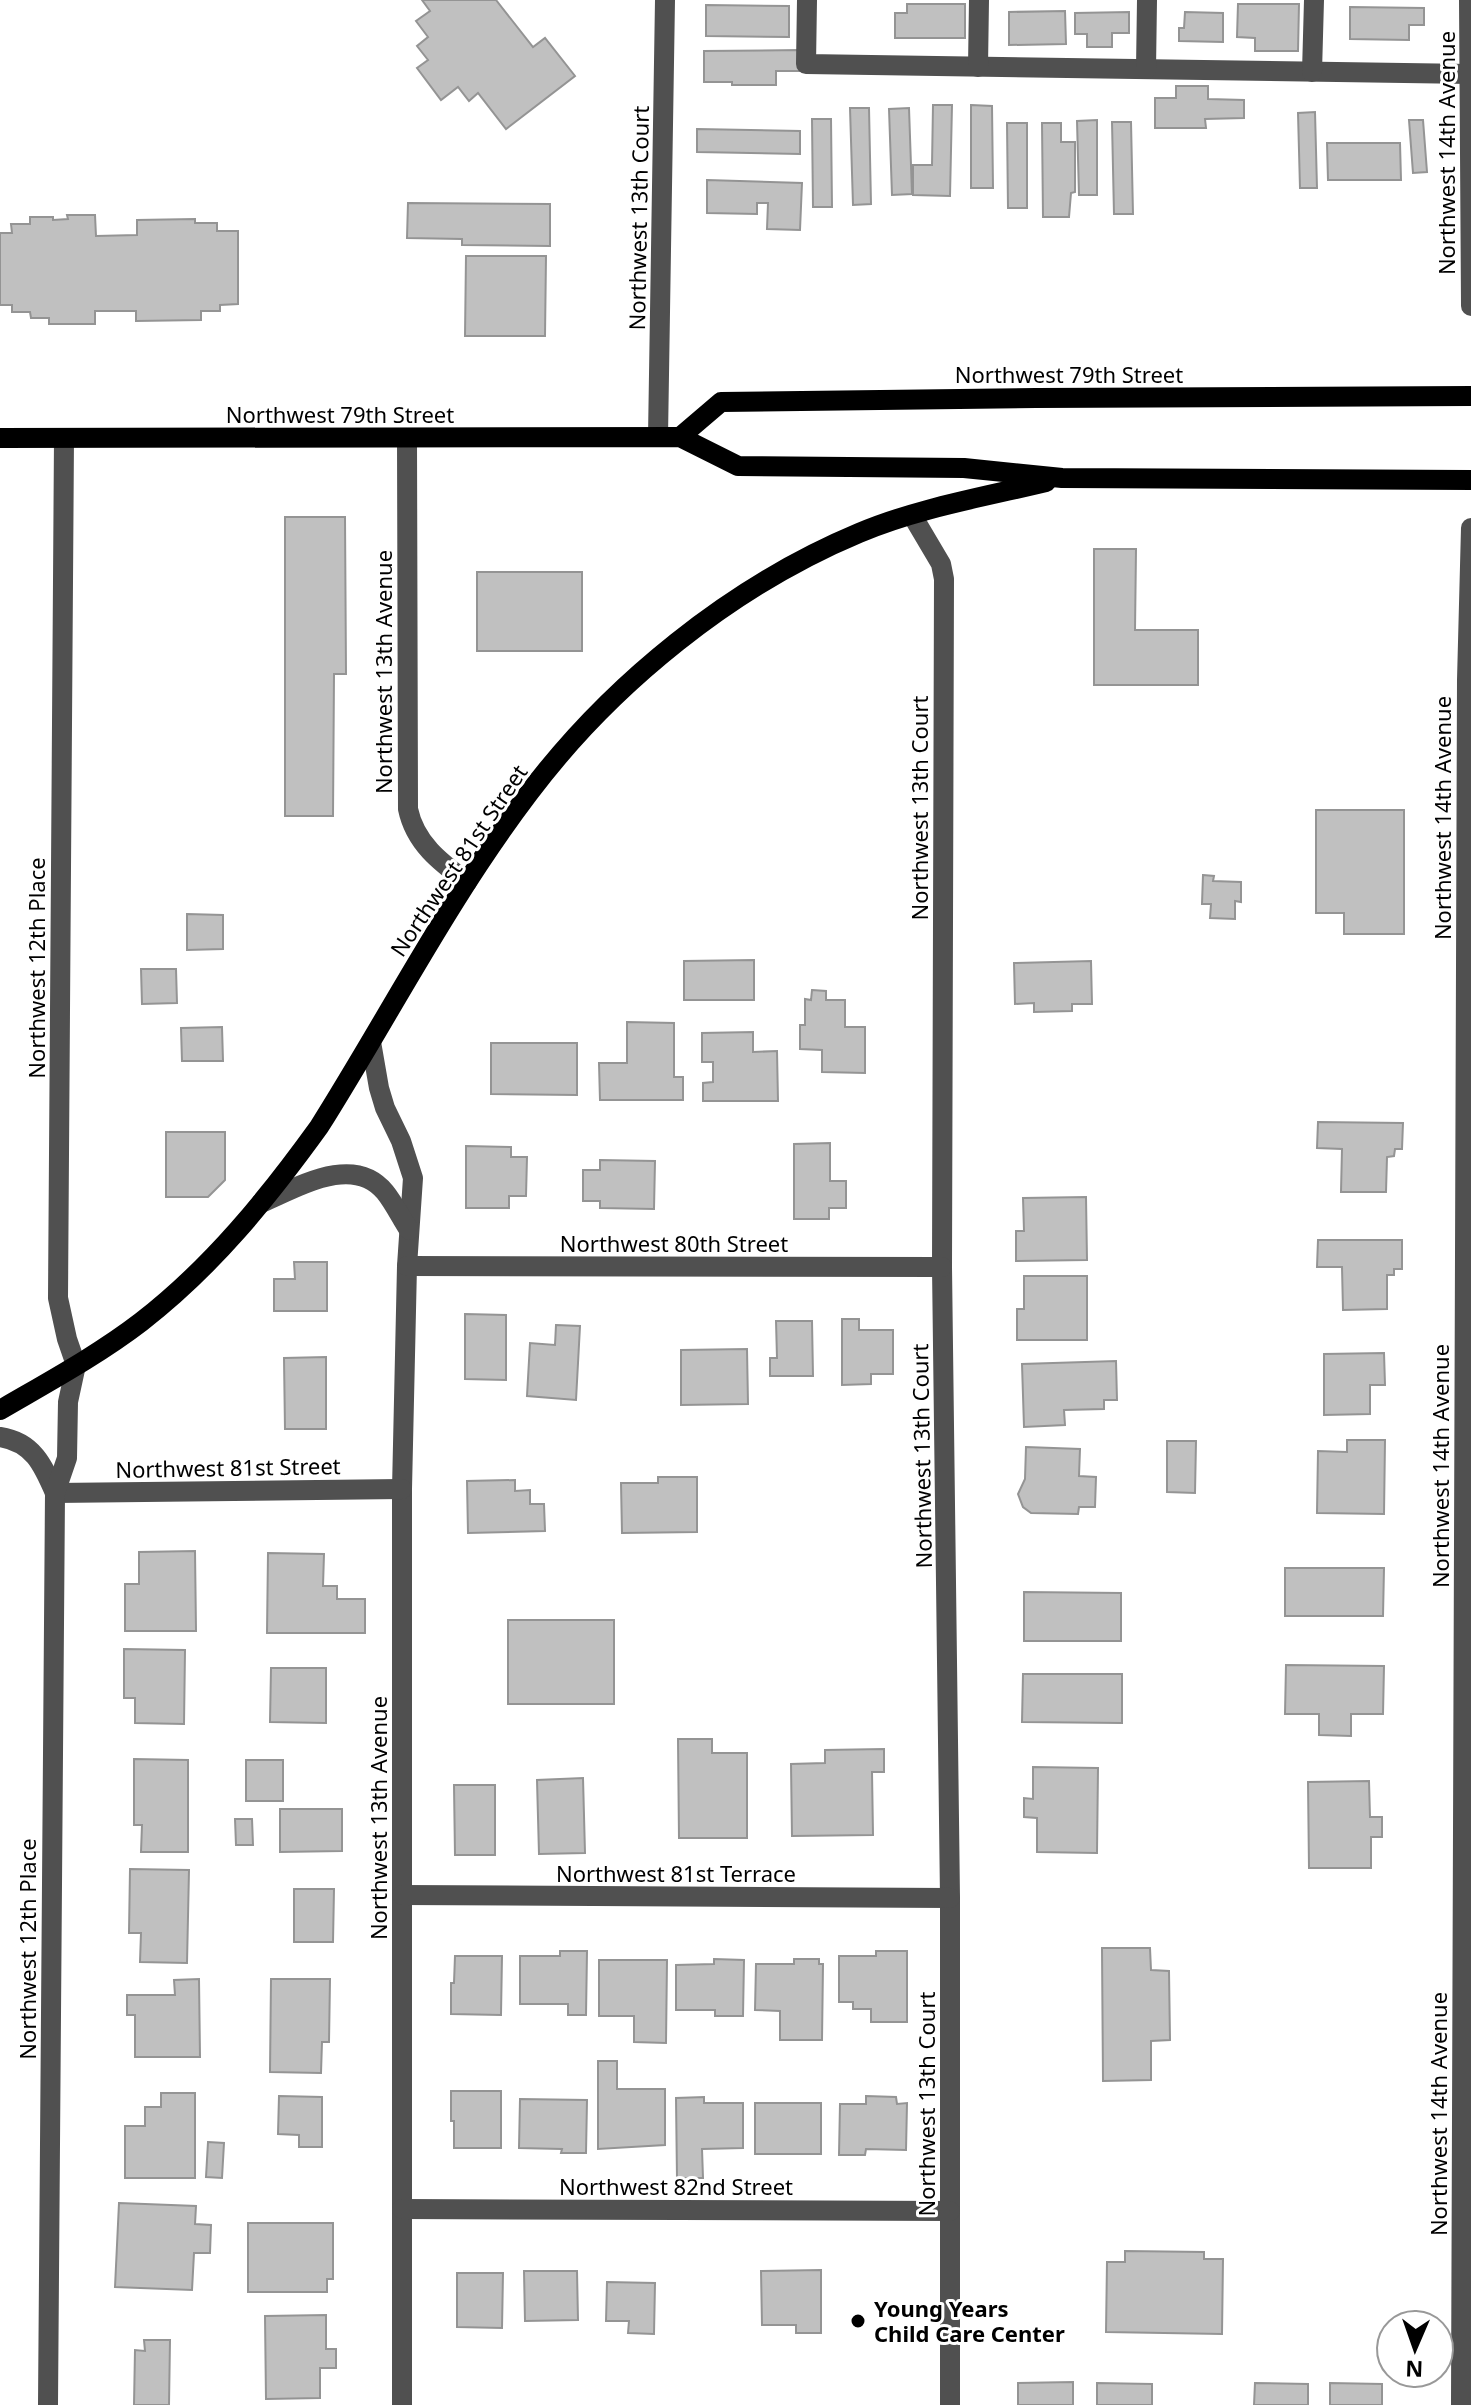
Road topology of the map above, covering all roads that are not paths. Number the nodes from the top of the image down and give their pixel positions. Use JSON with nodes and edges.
{"nodes":[{"id":1,"x":665,"y":0,"type":"edge"},
{"id":2,"x":807,"y":0,"type":"edge"},
{"id":3,"x":979,"y":0,"type":"edge"},
{"id":4,"x":1147,"y":0,"type":"edge"},
{"id":5,"x":1314,"y":0,"type":"edge"},
{"id":6,"x":1469,"y":0,"type":"edge"},
{"id":7,"x":978,"y":67,"type":"junction"},
{"id":8,"x":1146,"y":69,"type":"junction"},
{"id":9,"x":1312,"y":72,"type":"junction"},
{"id":10,"x":1470,"y":74,"type":"edge"},
{"id":11,"x":1471,"y":306,"type":"edge"},
{"id":12,"x":1471,"y":396,"type":"edge"},
{"id":13,"x":658,"y":437,"type":"junction"},
{"id":14,"x":680,"y":437,"type":"junction"},
{"id":15,"x":0,"y":438,"type":"edge"},
{"id":16,"x":64,"y":438,"type":"junction"},
{"id":17,"x":407,"y":438,"type":"junction"},
{"id":18,"x":1062,"y":478,"type":"junction"},
{"id":19,"x":1471,"y":480,"type":"edge"},
{"id":20,"x":912,"y":515,"type":"junction"},
{"id":21,"x":1471,"y":528,"type":"edge"},
{"id":22,"x":467,"y":882,"type":"junction"},
{"id":23,"x":371,"y":1042,"type":"junction"},
{"id":24,"x":261,"y":1203,"type":"junction"},
{"id":25,"x":409,"y":1230,"type":"junction"},
{"id":26,"x":407,"y":1266,"type":"junction"},
{"id":27,"x":942,"y":1267,"type":"junction"},
{"id":28,"x":76,"y":1365,"type":"junction"},
{"id":29,"x":0,"y":1410,"type":"edge"},
{"id":30,"x":0,"y":1437,"type":"edge"},
{"id":31,"x":402,"y":1489,"type":"junction"},
{"id":32,"x":1467,"y":1490,"type":"edge"},
{"id":33,"x":55,"y":1493,"type":"junction"},
{"id":34,"x":402,"y":1895,"type":"junction"},
{"id":35,"x":950,"y":1898,"type":"junction"},
{"id":36,"x":402,"y":2209,"type":"junction"},
{"id":37,"x":950,"y":2211,"type":"junction"},
{"id":38,"x":48,"y":2405,"type":"edge"},
{"id":39,"x":402,"y":2405,"type":"edge"},
{"id":40,"x":950,"y":2405,"type":"edge"},
{"id":41,"x":1461,"y":2405,"type":"edge"}],
"edges":[{"from":1,"to":13,"type":"street","name":"Northwest 13th Court"},
{"from":2,"to":7,"type":"street"},
{"from":3,"to":7,"type":"street"},
{"from":4,"to":8,"type":"street"},
{"from":5,"to":9,"type":"street"},
{"from":6,"to":10,"type":"street","name":"Northwest 14th Avenue"},
{"from":7,"to":8,"type":"street"},
{"from":8,"to":9,"type":"street"},
{"from":9,"to":10,"type":"street"},
{"from":10,"to":11,"type":"street","name":"Northwest 14th Avenue"},
{"from":12,"to":14,"type":"main road","name":"Northwest 79th Street"},
{"from":13,"to":14,"type":"main road","name":"Northwest 79th Street"},
{"from":13,"to":17,"type":"main road","name":"Northwest 79th Street"},
{"from":14,"to":18,"type":"main road","name":"Northwest 79th Street"},
{"from":15,"to":16,"type":"main road","name":"Northwest 79th Street"},
{"from":16,"to":17,"type":"main road","name":"Northwest 79th Street"},
{"from":16,"to":28,"type":"street","name":"Northwest 12th Place"},
{"from":17,"to":22,"type":"street","name":"Northwest 13th Avenue"},
{"from":18,"to":19,"type":"main road","name":"Northwest 79th Street"},
{"from":18,"to":20,"type":"main road","name":"Northwest 81st Street"},
{"from":20,"to":22,"type":"main road","name":"Northwest 81st Street"},
{"from":20,"to":27,"type":"street","name":"Northwest 13th Court"},
{"from":21,"to":32,"type":"street","name":"Northwest 14th Avenue"},
{"from":22,"to":23,"type":"main road","name":"Northwest 81st Street"},
{"from":23,"to":24,"type":"main road","name":"Northwest 81st Street"},
{"from":23,"to":25,"type":"street","name":"Northwest 13th Avenue"},
{"from":24,"to":25,"type":"street"},
{"from":24,"to":28,"type":"main road","name":"Northwest 81st Street"},
{"from":25,"to":26,"type":"street","name":"Northwest 13th Avenue"},
{"from":26,"to":27,"type":"street","name":"Northwest 80th Street"},
{"from":26,"to":31,"type":"street","name":"Northwest 13th Avenue"},
{"from":27,"to":35,"type":"street","name":"Northwest 13th Court"},
{"from":28,"to":29,"type":"main road","name":"Northwest 81st Street"},
{"from":28,"to":33,"type":"street","name":"Northwest 12th Place"},
{"from":30,"to":33,"type":"street","name":"Northwest 12th Place"},
{"from":31,"to":33,"type":"street","name":"Northwest 81st Street"},
{"from":31,"to":34,"type":"street","name":"Northwest 13th Avenue"},
{"from":32,"to":41,"type":"street","name":"Northwest 14th Avenue"},
{"from":33,"to":38,"type":"street","name":"Northwest 12th Place"},
{"from":34,"to":35,"type":"street","name":"Northwest 81st Terrace"},
{"from":34,"to":36,"type":"street","name":"Northwest 13th Avenue"},
{"from":35,"to":37,"type":"street","name":"Northwest 13th Court"},
{"from":36,"to":37,"type":"street","name":"Northwest 82nd Street"},
{"from":36,"to":39,"type":"street","name":"Northwest 13th Avenue"},
{"from":37,"to":40,"type":"street","name":"Northwest 13th Court"}]}
